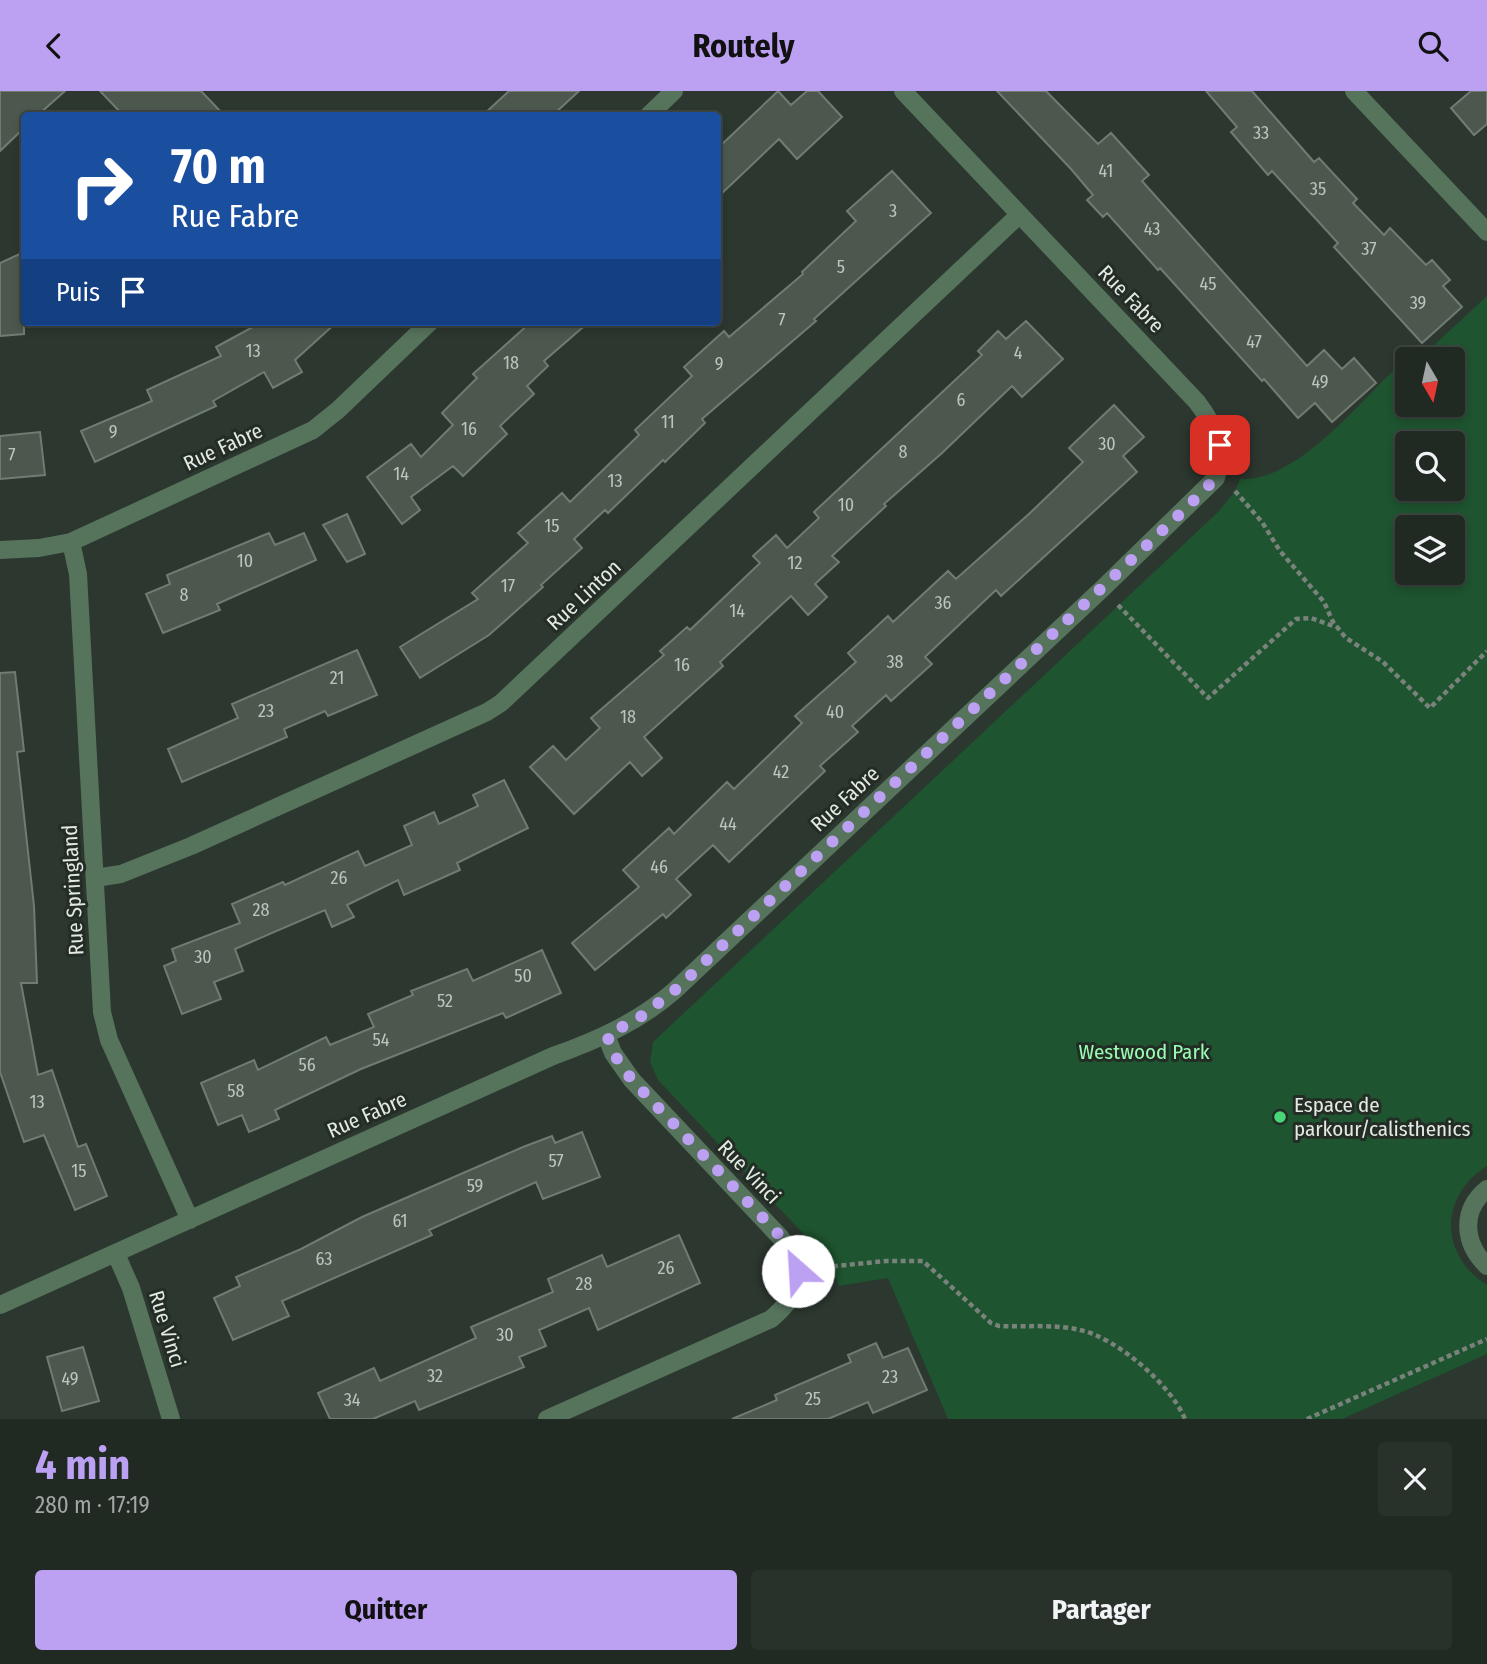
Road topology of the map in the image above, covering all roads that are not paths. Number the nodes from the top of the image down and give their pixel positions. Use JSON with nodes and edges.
{"nodes":[{"id":1,"x":674,"y":91,"type":"edge"},
{"id":2,"x":903,"y":91,"type":"edge"},
{"id":3,"x":1354,"y":91,"type":"edge"},
{"id":4,"x":652,"y":112,"type":"edge"},
{"id":5,"x":1019,"y":215,"type":"junction"},
{"id":6,"x":1487,"y":232,"type":"edge"},
{"id":7,"x":426,"y":326,"type":"edge"},
{"id":8,"x":71,"y":542,"type":"junction"},
{"id":9,"x":0,"y":550,"type":"edge"},
{"id":10,"x":95,"y":878,"type":"junction"},
{"id":11,"x":607,"y":1035,"type":"junction"},
{"id":12,"x":1487,"y":1189,"type":"edge"},
{"id":13,"x":190,"y":1220,"type":"junction"},
{"id":14,"x":116,"y":1254,"type":"junction"},
{"id":15,"x":1487,"y":1266,"type":"edge"},
{"id":16,"x":0,"y":1305,"type":"edge"},
{"id":17,"x":171,"y":1419,"type":"edge"},
{"id":18,"x":547,"y":1419,"type":"edge"}],
"edges":[{"from":1,"to":4,"type":"street"},
{"from":2,"to":5,"type":"street","name":"Rue Fabre"},
{"from":3,"to":6,"type":"street"},
{"from":5,"to":10,"type":"street","name":"Rue Linton"},
{"from":5,"to":11,"type":"street","name":"Rue Fabre"},
{"from":7,"to":8,"type":"street","name":"Rue Fabre"},
{"from":8,"to":9,"type":"street","name":"Rue Fabre"},
{"from":8,"to":10,"type":"street","name":"Rue Springland"},
{"from":10,"to":13,"type":"street","name":"Rue Springland"},
{"from":11,"to":13,"type":"street","name":"Rue Fabre"},
{"from":11,"to":18,"type":"street","name":"Rue Vinci"},
{"from":12,"to":15,"type":"street"},
{"from":13,"to":14,"type":"street","name":"Rue Fabre"},
{"from":14,"to":16,"type":"street","name":"Rue Fabre"},
{"from":14,"to":17,"type":"street","name":"Rue Vinci"}]}
